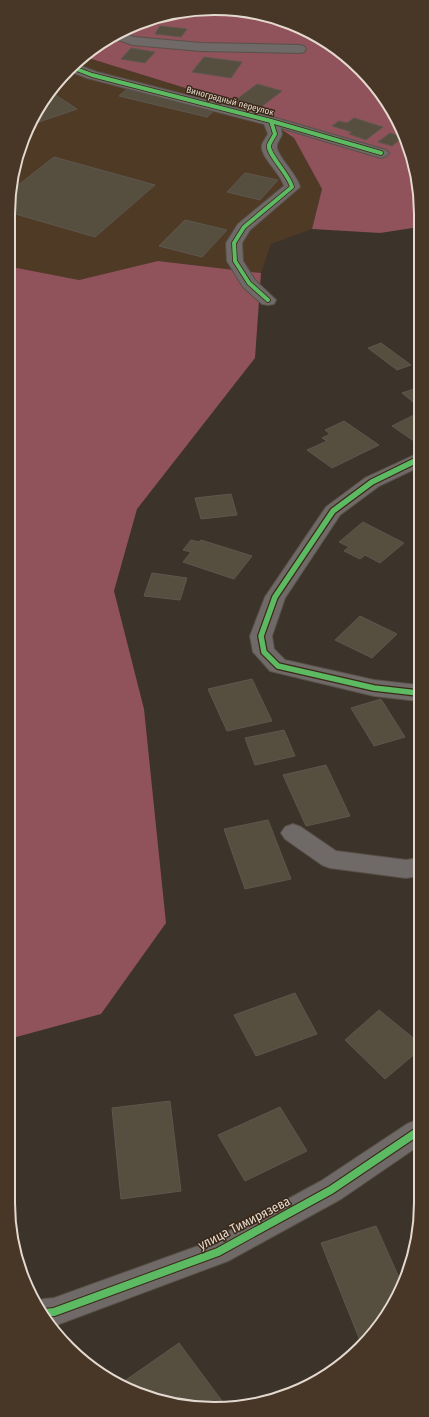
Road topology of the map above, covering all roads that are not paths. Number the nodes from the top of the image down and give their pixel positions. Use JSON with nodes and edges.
{"nodes":[{"id":1,"x":123,"y":38,"type":"edge"},
{"id":2,"x":299,"y":50,"type":"dead end"},
{"id":3,"x":78,"y":69,"type":"edge"},
{"id":4,"x":271,"y":121,"type":"junction"},
{"id":5,"x":381,"y":153,"type":"dead end"},
{"id":6,"x":268,"y":300,"type":"dead end"},
{"id":7,"x":414,"y":461,"type":"edge"},
{"id":8,"x":414,"y":693,"type":"edge"},
{"id":9,"x":293,"y":833,"type":"dead end"},
{"id":10,"x":414,"y":868,"type":"edge"},
{"id":11,"x":414,"y":1134,"type":"edge"},
{"id":12,"x":49,"y":1313,"type":"edge"}],
"edges":[{"from":1,"to":2,"type":"street"},
{"from":3,"to":4,"type":"street","name":"Виноградный переулок"},
{"from":4,"to":5,"type":"street","name":"Виноградный переулок"},
{"from":4,"to":6,"type":"street"},
{"from":7,"to":8,"type":"street"},
{"from":9,"to":10,"type":"street"},
{"from":11,"to":12,"type":"street","name":"улица Тимирязева"}]}
